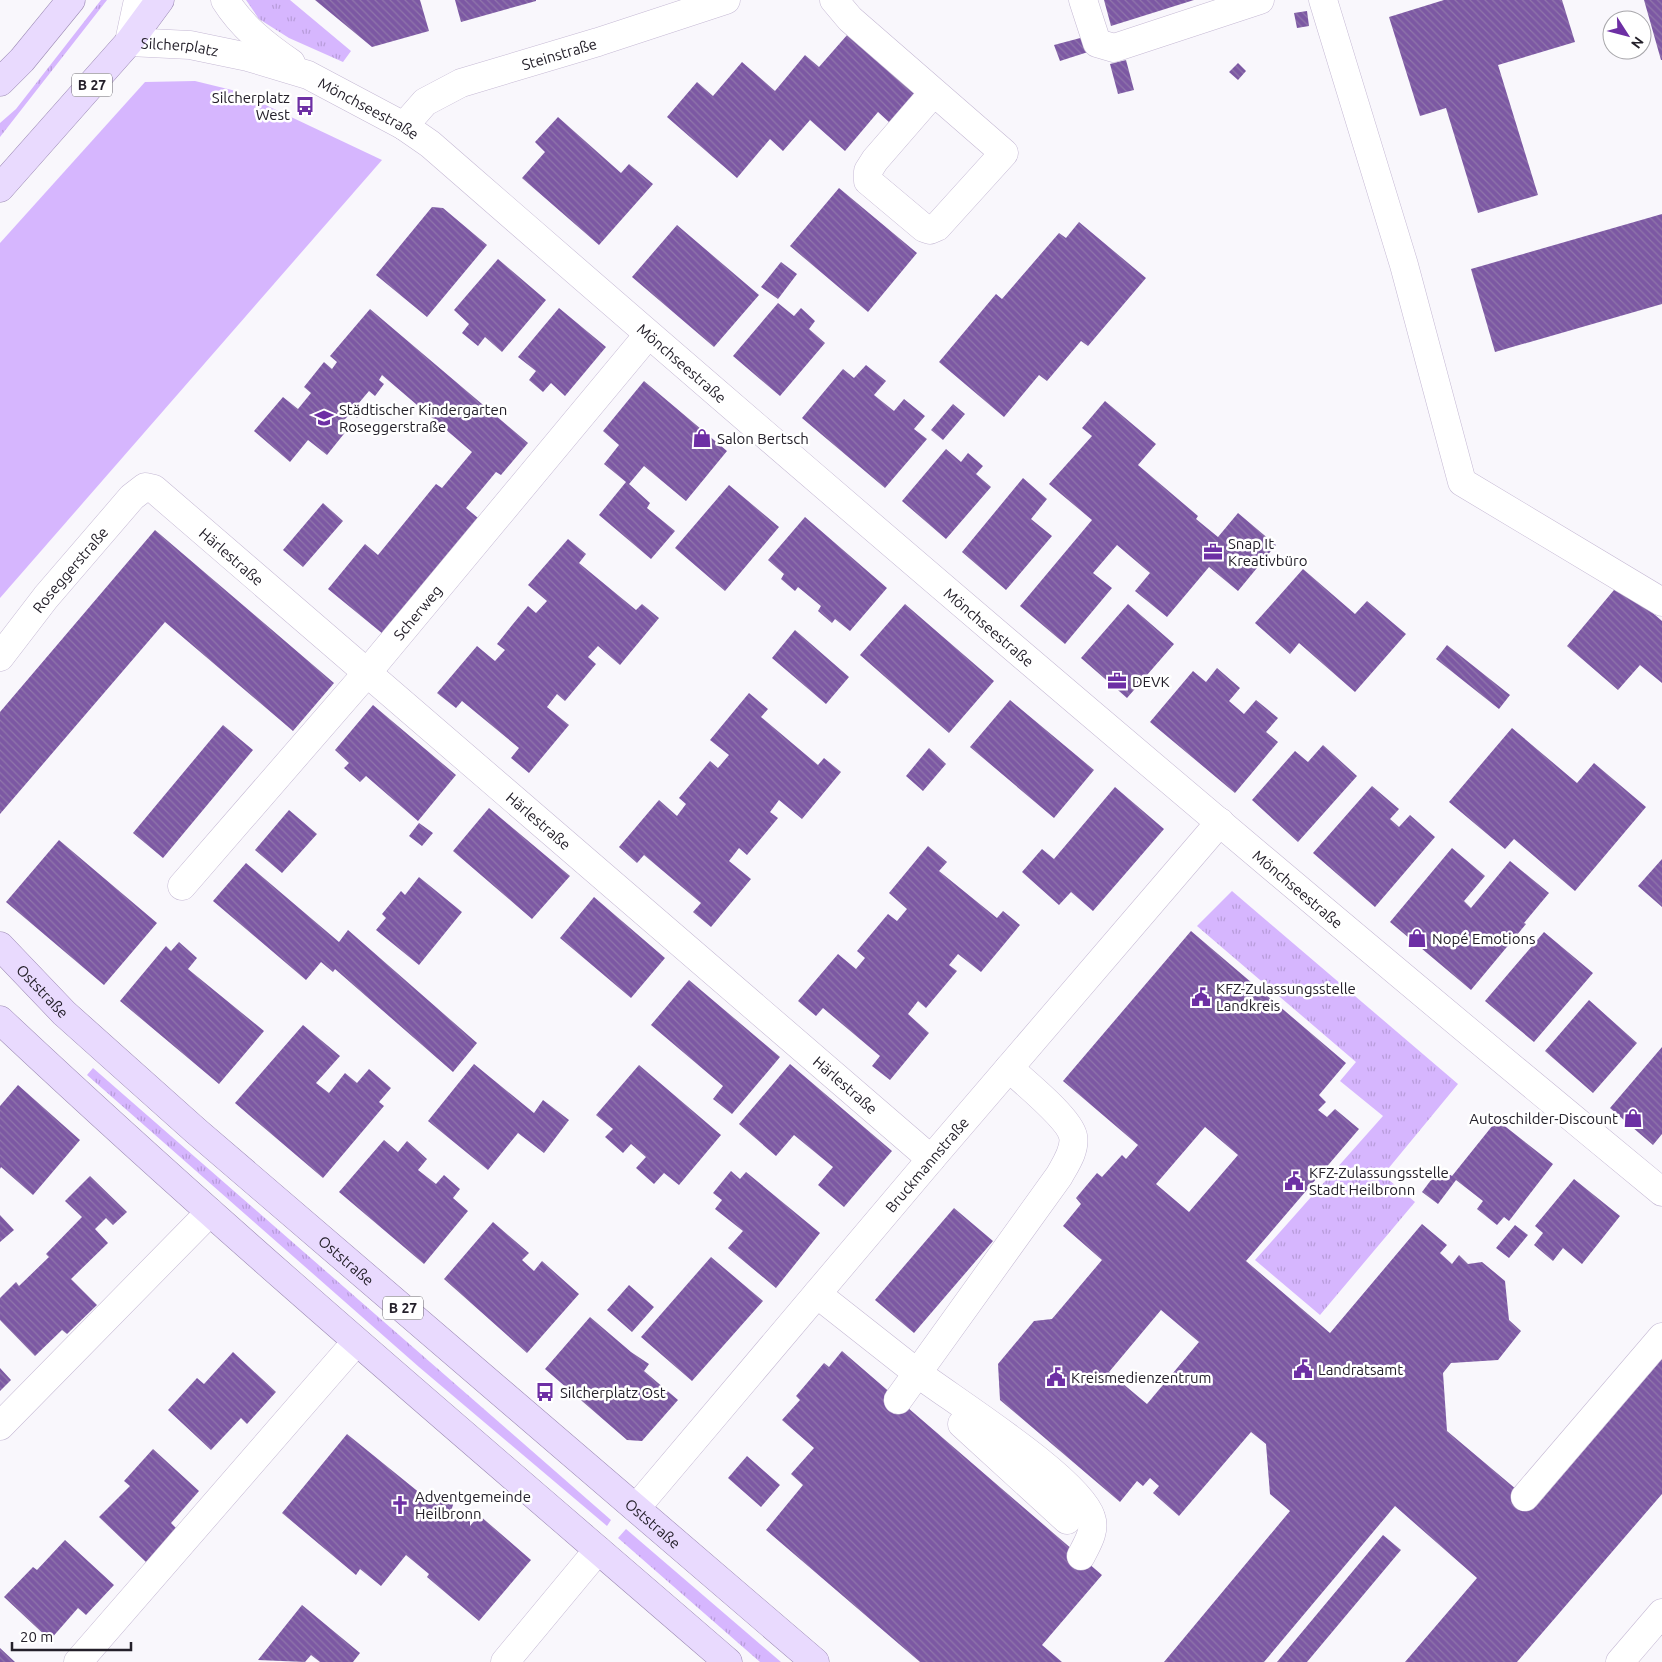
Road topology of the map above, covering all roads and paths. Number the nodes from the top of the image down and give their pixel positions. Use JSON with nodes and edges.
{"nodes":[{"id":1,"x":71,"y":0,"type":"edge"},
{"id":2,"x":138,"y":0,"type":"edge"},
{"id":3,"x":160,"y":0,"type":"edge"},
{"id":4,"x":225,"y":0,"type":"edge"},
{"id":5,"x":726,"y":0,"type":"edge"},
{"id":6,"x":834,"y":0,"type":"edge"},
{"id":7,"x":1082,"y":0,"type":"edge"},
{"id":8,"x":1260,"y":0,"type":"edge"},
{"id":9,"x":1323,"y":0,"type":"edge"},
{"id":10,"x":129,"y":42,"type":"junction"},
{"id":11,"x":308,"y":75,"type":"junction"},
{"id":12,"x":0,"y":82,"type":"edge"},
{"id":13,"x":934,"y":92,"type":"junction"},
{"id":14,"x":404,"y":126,"type":"junction"},
{"id":15,"x":0,"y":188,"type":"edge"},
{"id":16,"x":648,"y":335,"type":"junction"},
{"id":17,"x":145,"y":487,"type":"joint"},
{"id":18,"x":1662,"y":602,"type":"edge"},
{"id":19,"x":0,"y":657,"type":"edge"},
{"id":20,"x":366,"y":674,"type":"junction"},
{"id":21,"x":1220,"y":822,"type":"junction"},
{"id":22,"x":182,"y":886,"type":"dead end"},
{"id":23,"x":0,"y":946,"type":"edge"},
{"id":24,"x":0,"y":1020,"type":"edge"},
{"id":25,"x":1009,"y":1068,"type":"junction"},
{"id":26,"x":931,"y":1159,"type":"junction"},
{"id":27,"x":1662,"y":1192,"type":"edge"},
{"id":28,"x":210,"y":1212,"type":"junction"},
{"id":29,"x":817,"y":1294,"type":"junction"},
{"id":30,"x":1662,"y":1337,"type":"edge"},
{"id":31,"x":356,"y":1342,"type":"junction"},
{"id":32,"x":917,"y":1372,"type":"junction"},
{"id":33,"x":898,"y":1400,"type":"dead end"},
{"id":34,"x":0,"y":1426,"type":"edge"},
{"id":35,"x":1525,"y":1497,"type":"dead end"},
{"id":36,"x":636,"y":1508,"type":"junction"},
{"id":37,"x":1066,"y":1520,"type":"dead end"},
{"id":38,"x":1087,"y":1545,"type":"dead end"},
{"id":39,"x":598,"y":1550,"type":"junction"},
{"id":40,"x":1662,"y":1613,"type":"edge"},
{"id":41,"x":78,"y":1662,"type":"edge"},
{"id":42,"x":505,"y":1662,"type":"edge"},
{"id":43,"x":728,"y":1662,"type":"edge"},
{"id":44,"x":815,"y":1662,"type":"edge"},
{"id":45,"x":1620,"y":1662,"type":"edge"}],
"edges":[{"from":1,"to":12,"type":"main road"},
{"from":2,"to":10,"type":"street"},
{"from":3,"to":10,"type":"main road","number":"B 27"},
{"from":4,"to":11,"type":"street"},
{"from":5,"to":14,"type":"street","name":"Steinstraße"},
{"from":6,"to":13,"type":"street"},
{"from":7,"to":8,"type":"street"},
{"from":9,"to":18,"type":"street"},
{"from":10,"to":11,"type":"street","name":"Silcherplatz"},
{"from":10,"to":15,"type":"main road","name":"Silcherplatz","number":"B 27"},
{"from":11,"to":14,"type":"street","name":"Mönchseestraße"},
{"from":13,"to":13,"type":"street"},
{"from":14,"to":16,"type":"street","name":"Mönchseestraße"},
{"from":16,"to":20,"type":"street","name":"Scherweg"},
{"from":16,"to":21,"type":"street","name":"Mönchseestraße"},
{"from":17,"to":19,"type":"street","name":"Roseggerstraße"},
{"from":17,"to":20,"type":"street","name":"Härlestraße"},
{"from":20,"to":22,"type":"street","name":"Scherweg"},
{"from":20,"to":26,"type":"street","name":"Härlestraße"},
{"from":21,"to":25,"type":"street","name":"Bruckmannstraße"},
{"from":21,"to":27,"type":"street","name":"Mönchseestraße"},
{"from":23,"to":36,"type":"main road","name":"Oststraße","number":"B 27"},
{"from":24,"to":28,"type":"main road"},
{"from":25,"to":26,"type":"street","name":"Bruckmannstraße"},
{"from":25,"to":32,"type":"street"},
{"from":26,"to":29,"type":"street","name":"Bruckmannstraße"},
{"from":28,"to":31,"type":"main road"},
{"from":28,"to":34,"type":"street"},
{"from":29,"to":32,"type":"street"},
{"from":29,"to":36,"type":"street","name":"Bruckmannstraße"},
{"from":30,"to":35,"type":"street"},
{"from":31,"to":39,"type":"main road"},
{"from":31,"to":41,"type":"street"},
{"from":32,"to":33,"type":"street"},
{"from":32,"to":37,"type":"street"},
{"from":32,"to":38,"type":"street"},
{"from":36,"to":44,"type":"main road","name":"Oststraße","number":"B 27"},
{"from":39,"to":42,"type":"street"},
{"from":39,"to":43,"type":"main road"},
{"from":40,"to":45,"type":"street"}]}
